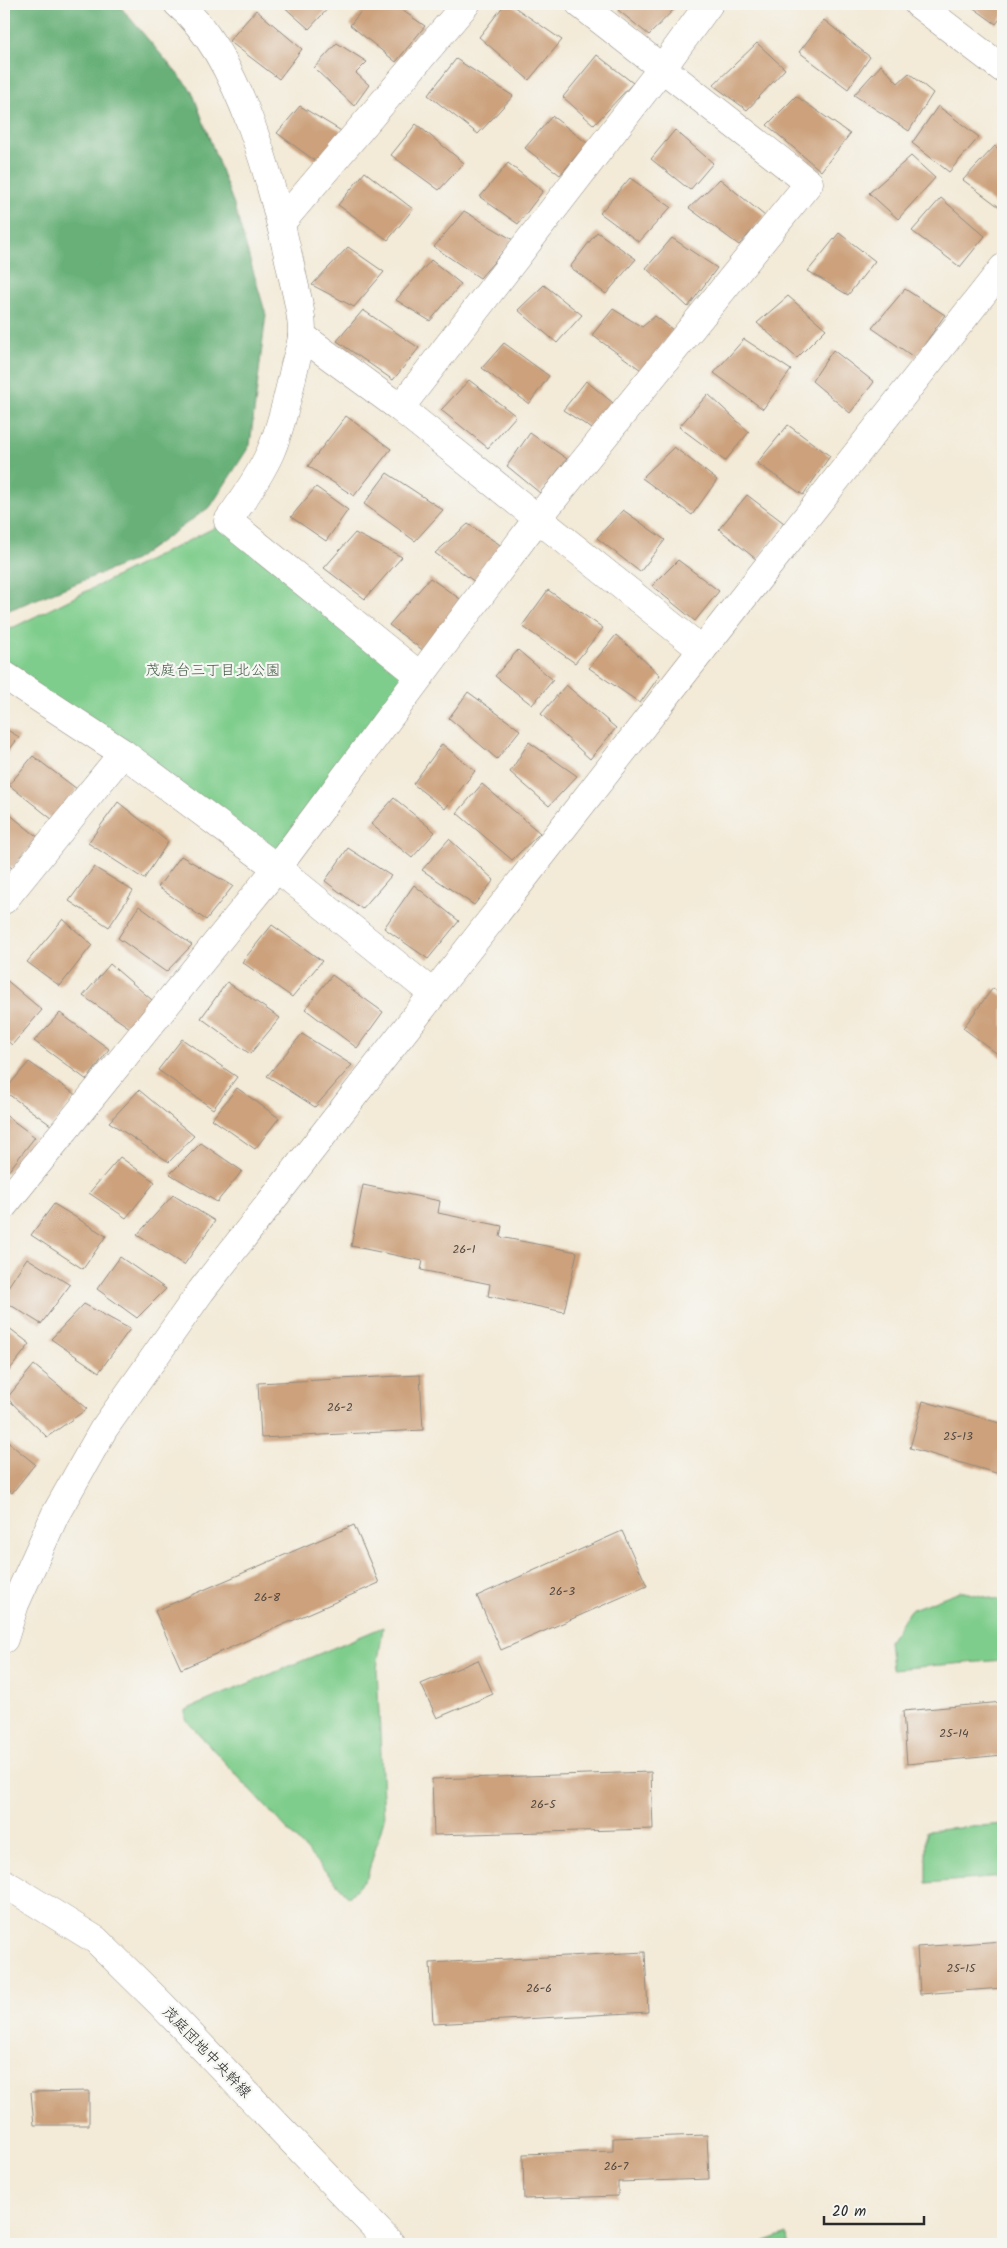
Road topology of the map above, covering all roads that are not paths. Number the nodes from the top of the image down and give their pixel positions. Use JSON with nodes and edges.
{"nodes":[{"id":1,"x":466,"y":4,"type":"edge"},
{"id":2,"x":580,"y":4,"type":"edge"},
{"id":3,"x":709,"y":4,"type":"edge"},
{"id":4,"x":918,"y":4,"type":"edge"},
{"id":5,"x":189,"y":7,"type":"edge"},
{"id":6,"x":663,"y":67,"type":"junction"},
{"id":7,"x":1003,"y":69,"type":"edge"},
{"id":8,"x":281,"y":223,"type":"junction"},
{"id":9,"x":1003,"y":268,"type":"edge"},
{"id":10,"x":302,"y":336,"type":"junction"},
{"id":11,"x":400,"y":408,"type":"junction"},
{"id":12,"x":538,"y":518,"type":"junction"},
{"id":13,"x":702,"y":650,"type":"junction"},
{"id":14,"x":4,"y":675,"type":"edge"},
{"id":15,"x":419,"y":675,"type":"junction"},
{"id":16,"x":123,"y":753,"type":"junction"},
{"id":17,"x":276,"y":868,"type":"junction"},
{"id":18,"x":4,"y":900,"type":"edge"},
{"id":19,"x":432,"y":994,"type":"junction"},
{"id":20,"x":4,"y":1205,"type":"edge"},
{"id":21,"x":4,"y":1639,"type":"edge"},
{"id":22,"x":4,"y":1883,"type":"edge"},
{"id":23,"x":391,"y":2244,"type":"edge"}],
"edges":[{"from":1,"to":8,"type":"street"},
{"from":2,"to":6,"type":"street"},
{"from":3,"to":6,"type":"street"},
{"from":4,"to":7,"type":"street"},
{"from":5,"to":8,"type":"street"},
{"from":6,"to":11,"type":"street"},
{"from":6,"to":12,"type":"street"},
{"from":8,"to":10,"type":"street"},
{"from":9,"to":13,"type":"street"},
{"from":10,"to":11,"type":"street"},
{"from":10,"to":15,"type":"street"},
{"from":11,"to":12,"type":"street"},
{"from":12,"to":13,"type":"street"},
{"from":12,"to":15,"type":"street"},
{"from":13,"to":19,"type":"street"},
{"from":14,"to":16,"type":"street"},
{"from":15,"to":17,"type":"street"},
{"from":16,"to":17,"type":"street"},
{"from":16,"to":18,"type":"street"},
{"from":17,"to":19,"type":"street"},
{"from":17,"to":20,"type":"street"},
{"from":19,"to":21,"type":"street"},
{"from":22,"to":23,"type":"street","name":"茂庭団地中央幹線"}]}
